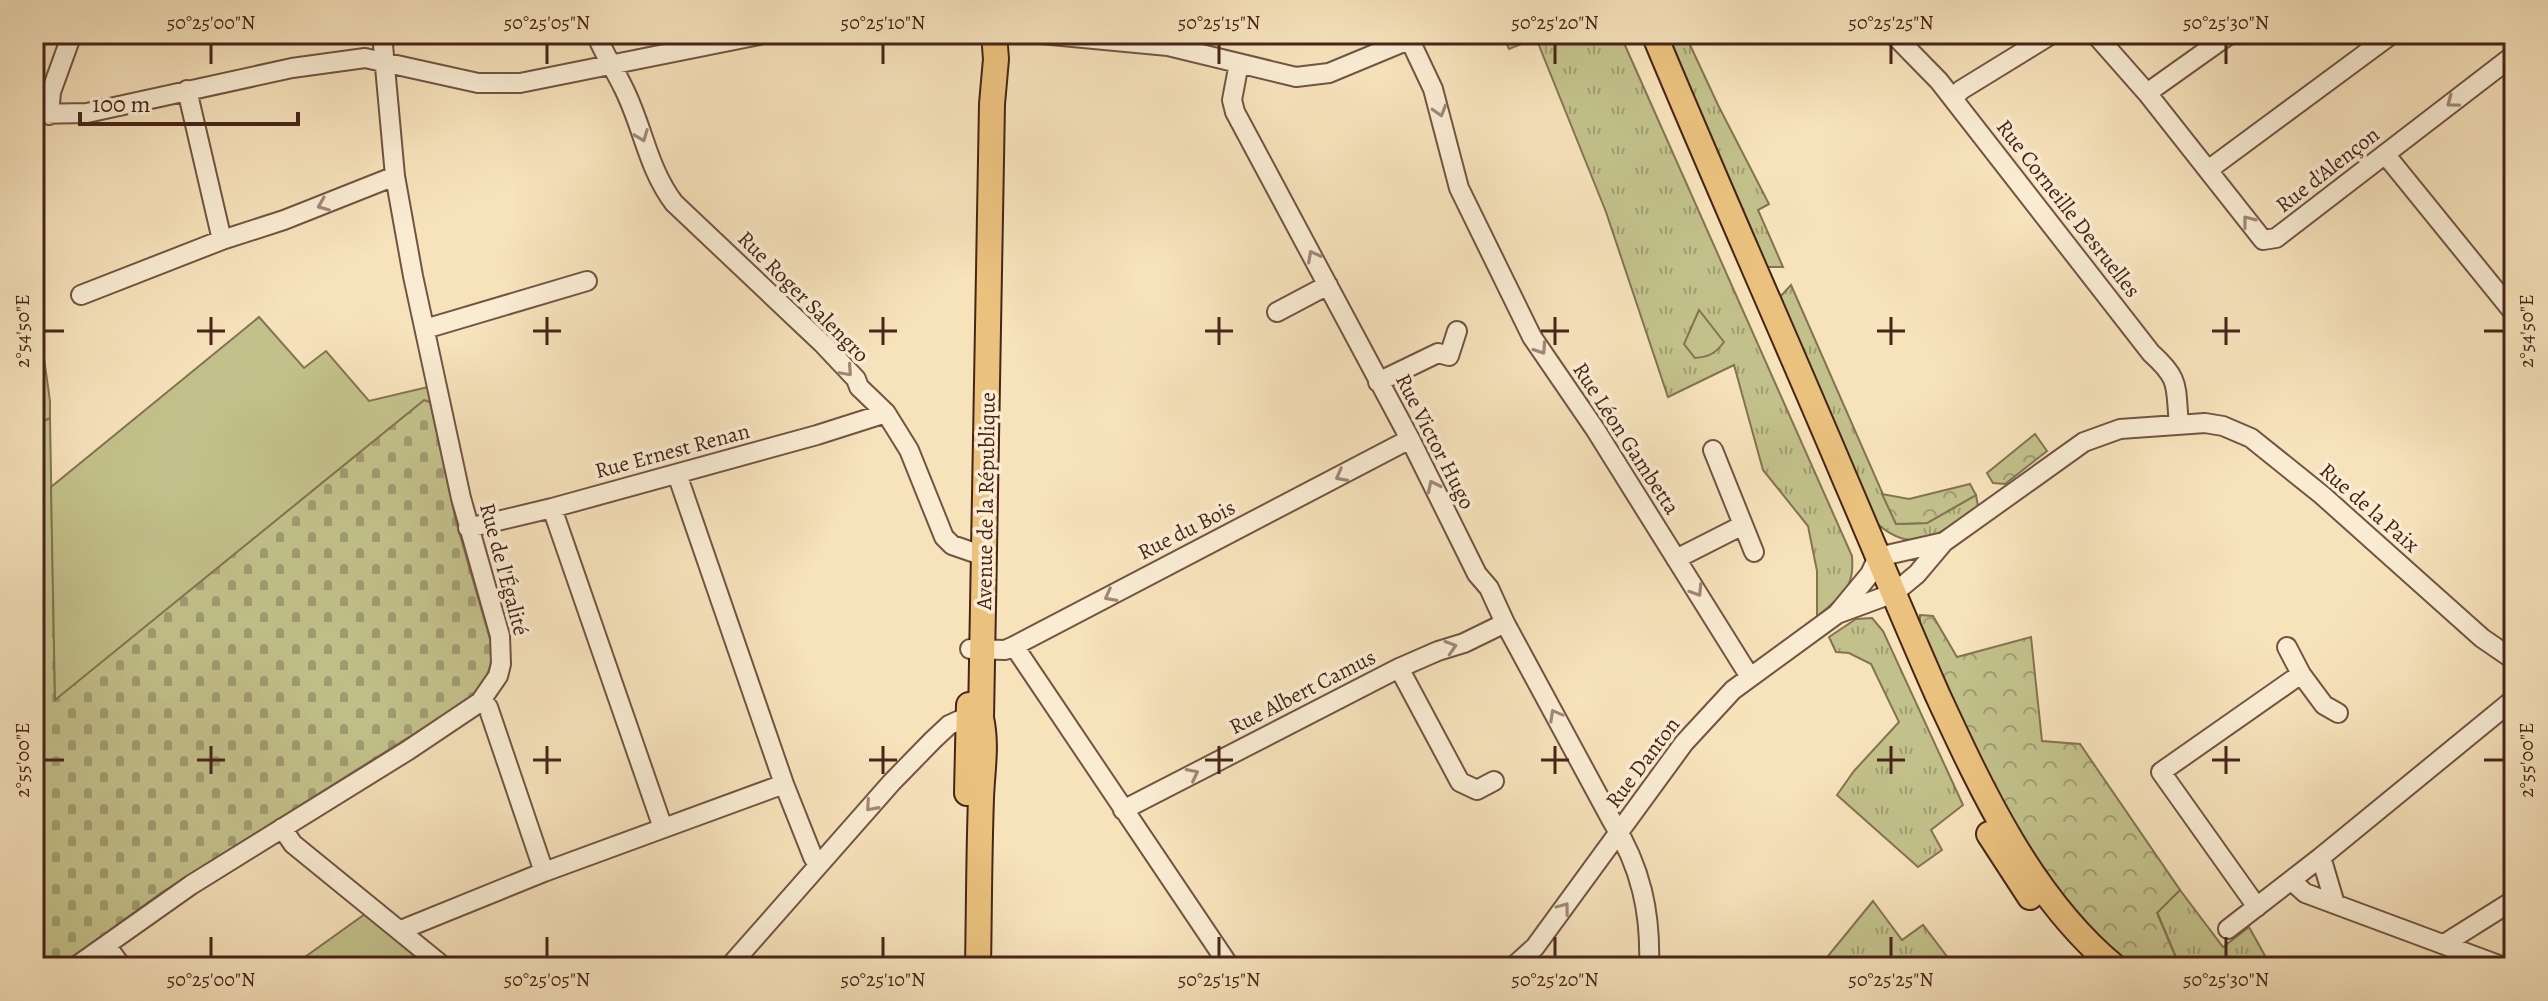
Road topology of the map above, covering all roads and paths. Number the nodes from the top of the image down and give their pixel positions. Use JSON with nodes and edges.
{"nodes":[{"id":1,"x":72,"y":34,"type":"edge"},
{"id":2,"x":382,"y":34,"type":"edge"},
{"id":3,"x":596,"y":34,"type":"edge"},
{"id":4,"x":764,"y":34,"type":"edge"},
{"id":5,"x":979,"y":34,"type":"edge"},
{"id":6,"x":994,"y":34,"type":"edge"},
{"id":7,"x":1041,"y":34,"type":"edge"},
{"id":8,"x":1636,"y":34,"type":"edge"},
{"id":9,"x":1654,"y":34,"type":"edge"},
{"id":10,"x":1893,"y":34,"type":"edge"},
{"id":11,"x":2052,"y":34,"type":"edge"},
{"id":12,"x":2095,"y":34,"type":"edge"},
{"id":13,"x":2230,"y":34,"type":"edge"},
{"id":14,"x":2392,"y":34,"type":"edge"},
{"id":15,"x":1413,"y":36,"type":"edge"},
{"id":16,"x":2514,"y":55,"type":"edge"},
{"id":17,"x":385,"y":61,"type":"junction"},
{"id":18,"x":1239,"y":63,"type":"junction"},
{"id":19,"x":610,"y":66,"type":"junction"},
{"id":20,"x":187,"y":90,"type":"junction"},
{"id":21,"x":2147,"y":93,"type":"junction"},
{"id":22,"x":1953,"y":99,"type":"junction"},
{"id":23,"x":42,"y":114,"type":"edge"},
{"id":24,"x":2385,"y":154,"type":"junction"},
{"id":25,"x":2208,"y":170,"type":"junction"},
{"id":26,"x":395,"y":176,"type":"junction"},
{"id":27,"x":222,"y":240,"type":"junction"},
{"id":28,"x":587,"y":281,"type":"dead end"},
{"id":29,"x":1328,"y":285,"type":"junction"},
{"id":30,"x":81,"y":295,"type":"dead end"},
{"id":31,"x":1277,"y":312,"type":"dead end"},
{"id":32,"x":2514,"y":313,"type":"edge"},
{"id":33,"x":425,"y":329,"type":"junction"},
{"id":34,"x":1457,"y":331,"type":"dead end"},
{"id":35,"x":1378,"y":382,"type":"junction"},
{"id":36,"x":886,"y":413,"type":"junction"},
{"id":37,"x":2179,"y":424,"type":"junction"},
{"id":38,"x":1410,"y":439,"type":"junction"},
{"id":39,"x":1713,"y":450,"type":"dead end"},
{"id":40,"x":677,"y":474,"type":"junction"},
{"id":41,"x":552,"y":508,"type":"junction"},
{"id":42,"x":1743,"y":525,"type":"junction"},
{"id":43,"x":468,"y":528,"type":"junction"},
{"id":44,"x":1944,"y":542,"type":"junction"},
{"id":45,"x":1754,"y":552,"type":"dead end"},
{"id":46,"x":978,"y":554,"type":"junction"},
{"id":47,"x":1676,"y":559,"type":"junction"},
{"id":48,"x":1874,"y":566,"type":"junction"},
{"id":49,"x":1888,"y":596,"type":"junction"},
{"id":50,"x":1837,"y":614,"type":"junction"},
{"id":51,"x":1505,"y":623,"type":"junction"},
{"id":52,"x":1014,"y":646,"type":"junction"},
{"id":53,"x":2287,"y":647,"type":"dead end"},
{"id":54,"x":976,"y":650,"type":"junction"},
{"id":55,"x":2514,"y":660,"type":"edge"},
{"id":56,"x":1399,"y":668,"type":"junction"},
{"id":57,"x":2301,"y":674,"type":"junction"},
{"id":58,"x":1750,"y":677,"type":"junction"},
{"id":59,"x":2514,"y":699,"type":"edge"},
{"id":60,"x":480,"y":702,"type":"junction"},
{"id":61,"x":2338,"y":713,"type":"dead end"},
{"id":62,"x":975,"y":718,"type":"junction"},
{"id":63,"x":1494,"y":781,"type":"dead end"},
{"id":64,"x":784,"y":784,"type":"junction"},
{"id":65,"x":1123,"y":810,"type":"junction"},
{"id":66,"x":282,"y":828,"type":"junction"},
{"id":67,"x":663,"y":828,"type":"junction"},
{"id":68,"x":1620,"y":833,"type":"junction"},
{"id":69,"x":2321,"y":857,"type":"junction"},
{"id":70,"x":819,"y":865,"type":"junction"},
{"id":71,"x":544,"y":872,"type":"junction"},
{"id":72,"x":2292,"y":881,"type":"junction"},
{"id":73,"x":2514,"y":900,"type":"edge"},
{"id":74,"x":2335,"y":904,"type":"junction"},
{"id":75,"x":2257,"y":907,"type":"junction"},
{"id":76,"x":2228,"y":929,"type":"dead end"},
{"id":77,"x":401,"y":930,"type":"junction"},
{"id":78,"x":2444,"y":944,"type":"junction"},
{"id":79,"x":106,"y":945,"type":"junction"},
{"id":80,"x":75,"y":967,"type":"edge"},
{"id":81,"x":122,"y":967,"type":"edge"},
{"id":82,"x":444,"y":967,"type":"edge"},
{"id":83,"x":729,"y":967,"type":"edge"},
{"id":84,"x":962,"y":967,"type":"edge"},
{"id":85,"x":978,"y":967,"type":"edge"},
{"id":86,"x":1230,"y":967,"type":"edge"},
{"id":87,"x":1513,"y":967,"type":"edge"},
{"id":88,"x":1649,"y":967,"type":"edge"},
{"id":89,"x":2092,"y":967,"type":"edge"},
{"id":90,"x":2115,"y":967,"type":"edge"},
{"id":91,"x":2504,"y":967,"type":"edge"}],
"edges":[{"from":1,"to":23,"type":"street"},
{"from":2,"to":17,"type":"street","name":"Rue de l'Égalité"},
{"from":3,"to":19,"type":"street","name":"Rue Roger Salengro"},
{"from":4,"to":19,"type":"street"},
{"from":5,"to":46,"type":"main road","name":"Avenue de la République"},
{"from":6,"to":46,"type":"main road","name":"Avenue de la République"},
{"from":7,"to":18,"type":"street"},
{"from":8,"to":48,"type":"main road"},
{"from":9,"to":48,"type":"main road"},
{"from":10,"to":22,"type":"street","name":"Rue Corneille Desruelles"},
{"from":11,"to":22,"type":"street"},
{"from":12,"to":21,"type":"street","name":"Rue d'Alençon"},
{"from":13,"to":21,"type":"street"},
{"from":14,"to":25,"type":"street"},
{"from":15,"to":18,"type":"street"},
{"from":15,"to":47,"type":"street","name":"Rue Léon Gambetta","one_way":true},
{"from":16,"to":24,"type":"street","name":"Rue d'Alençon","one_way":true},
{"from":17,"to":19,"type":"street"},
{"from":17,"to":20,"type":"street"},
{"from":17,"to":26,"type":"street","name":"Rue de l'Égalité"},
{"from":29,"to":18,"type":"street","name":"Rue Victor Hugo","one_way":true},
{"from":19,"to":36,"type":"street","name":"Rue Roger Salengro","one_way":true},
{"from":20,"to":23,"type":"street"},
{"from":20,"to":27,"type":"street"},
{"from":21,"to":25,"type":"street","name":"Rue d'Alençon"},
{"from":22,"to":37,"type":"street","name":"Rue Corneille Desruelles"},
{"from":24,"to":25,"type":"street","name":"Rue d'Alençon","one_way":true},
{"from":24,"to":32,"type":"street"},
{"from":26,"to":27,"type":"street","one_way":true},
{"from":26,"to":33,"type":"street","name":"Rue de l'Égalité"},
{"from":27,"to":30,"type":"street"},
{"from":28,"to":33,"type":"street"},
{"from":29,"to":31,"type":"street"},
{"from":29,"to":35,"type":"street","name":"Rue Victor Hugo"},
{"from":33,"to":43,"type":"street","name":"Rue de l'Égalité"},
{"from":34,"to":35,"type":"street"},
{"from":35,"to":38,"type":"street","name":"Rue Victor Hugo"},
{"from":36,"to":40,"type":"street","name":"Rue Ernest Renan"},
{"from":36,"to":46,"type":"street","name":"Rue Roger Salengro"},
{"from":37,"to":44,"type":"street","name":"Rue de la Paix"},
{"from":37,"to":55,"type":"street","name":"Rue de la Paix"},
{"from":51,"to":38,"type":"street","name":"Rue Victor Hugo","one_way":true},
{"from":38,"to":52,"type":"street","name":"Rue du Bois","one_way":true},
{"from":39,"to":42,"type":"street"},
{"from":40,"to":41,"type":"street","name":"Rue Ernest Renan"},
{"from":40,"to":64,"type":"street"},
{"from":41,"to":43,"type":"street","name":"Rue Ernest Renan"},
{"from":41,"to":67,"type":"street"},
{"from":42,"to":45,"type":"street"},
{"from":42,"to":47,"type":"street"},
{"from":43,"to":60,"type":"street","name":"Rue de l'Égalité"},
{"from":44,"to":48,"type":"street"},
{"from":44,"to":49,"type":"street"},
{"from":46,"to":54,"type":"main road","name":"Avenue de la République"},
{"from":47,"to":58,"type":"street","name":"Rue Léon Gambetta","one_way":true},
{"from":48,"to":49,"type":"main road"},
{"from":48,"to":50,"type":"street","name":"Rue Danton"},
{"from":49,"to":50,"type":"street","name":"Rue Danton"},
{"from":49,"to":89,"type":"main road"},
{"from":49,"to":90,"type":"main road"},
{"from":50,"to":58,"type":"street","name":"Rue Danton"},
{"from":56,"to":51,"type":"street","name":"Rue Albert Camus","one_way":true},
{"from":68,"to":51,"type":"street","name":"Rue Victor Hugo","one_way":true},
{"from":52,"to":54,"type":"street","name":"Rue du Bois"},
{"from":52,"to":65,"type":"street"},
{"from":53,"to":57,"type":"street"},
{"from":54,"to":62,"type":"main road","name":"Avenue de la République"},
{"from":56,"to":63,"type":"street"},
{"from":65,"to":56,"type":"street","name":"Rue Albert Camus","one_way":true},
{"from":57,"to":61,"type":"street"},
{"from":57,"to":75,"type":"street"},
{"from":58,"to":68,"type":"street","name":"Rue Danton"},
{"from":59,"to":69,"type":"street"},
{"from":60,"to":66,"type":"street","name":"Rue de l'Égalité"},
{"from":60,"to":71,"type":"street"},
{"from":62,"to":70,"type":"street","one_way":true},
{"from":62,"to":84,"type":"main road","name":"Avenue de la République"},
{"from":62,"to":85,"type":"main road","name":"Avenue de la République"},
{"from":64,"to":67,"type":"street"},
{"from":64,"to":70,"type":"street"},
{"from":65,"to":86,"type":"street"},
{"from":66,"to":77,"type":"street"},
{"from":66,"to":79,"type":"street","name":"Rue de l'Égalité"},
{"from":67,"to":71,"type":"street"},
{"from":87,"to":68,"type":"street","name":"Rue Danton","one_way":true},
{"from":68,"to":88,"type":"street","name":"Rue Victor Hugo"},
{"from":69,"to":72,"type":"street"},
{"from":69,"to":74,"type":"street"},
{"from":70,"to":83,"type":"street"},
{"from":71,"to":77,"type":"street"},
{"from":72,"to":74,"type":"street"},
{"from":72,"to":75,"type":"street"},
{"from":73,"to":78,"type":"street"},
{"from":74,"to":78,"type":"street"},
{"from":75,"to":76,"type":"street"},
{"from":77,"to":82,"type":"street"},
{"from":78,"to":91,"type":"street"},
{"from":79,"to":80,"type":"street","name":"Rue de l'Égalité"},
{"from":79,"to":81,"type":"street"}]}
